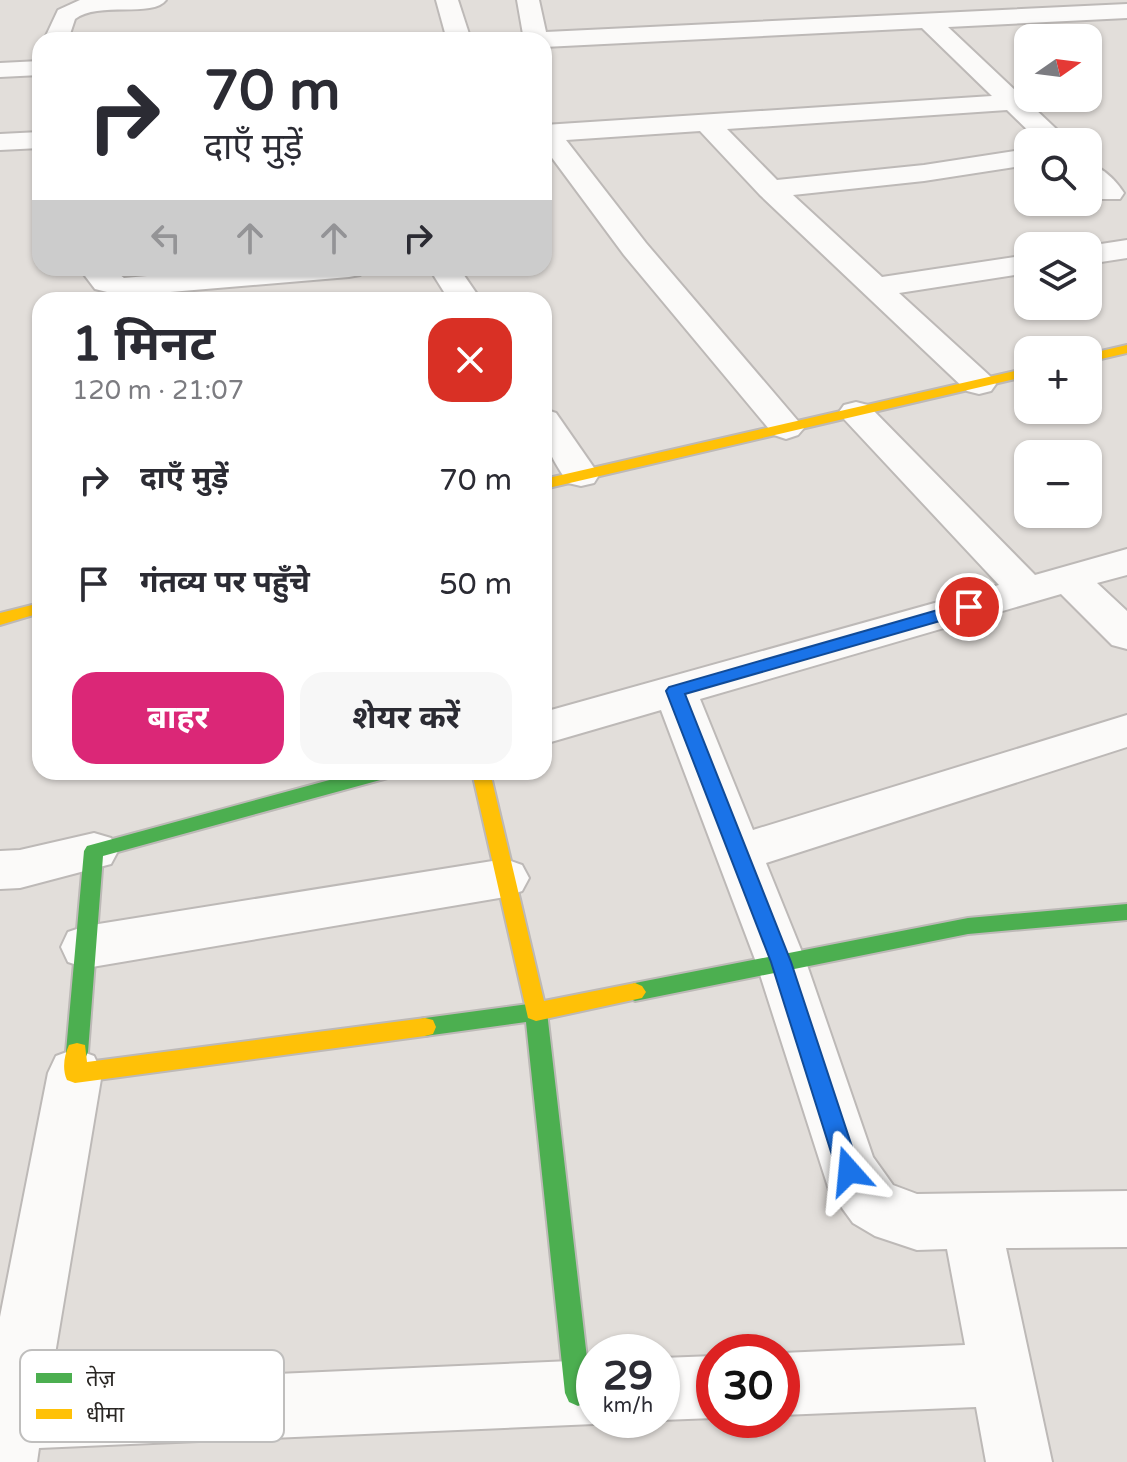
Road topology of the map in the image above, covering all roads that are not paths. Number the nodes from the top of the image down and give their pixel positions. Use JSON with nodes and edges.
{"nodes":[{"id":1,"x":155,"y":0,"type":"edge"},
{"id":2,"x":447,"y":0,"type":"edge"},
{"id":3,"x":528,"y":0,"type":"edge"},
{"id":4,"x":838,"y":0,"type":"edge"},
{"id":5,"x":1121,"y":0,"type":"edge"},
{"id":6,"x":129,"y":1,"type":"edge"},
{"id":7,"x":1127,"y":11,"type":"edge"},
{"id":8,"x":1095,"y":13,"type":"junction"},
{"id":9,"x":927,"y":20,"type":"junction"},
{"id":10,"x":852,"y":24,"type":"junction"},
{"id":11,"x":59,"y":32,"type":"edge"},
{"id":12,"x":457,"y":32,"type":"edge"},
{"id":13,"x":534,"y":32,"type":"edge"},
{"id":14,"x":1127,"y":36,"type":"edge"},
{"id":15,"x":552,"y":39,"type":"edge"},
{"id":16,"x":32,"y":68,"type":"edge"},
{"id":17,"x":0,"y":70,"type":"edge"},
{"id":18,"x":1013,"y":102,"type":"junction"},
{"id":19,"x":707,"y":123,"type":"junction"},
{"id":20,"x":1041,"y":128,"type":"edge"},
{"id":21,"x":552,"y":133,"type":"edge"},
{"id":22,"x":32,"y":140,"type":"edge"},
{"id":23,"x":0,"y":142,"type":"edge"},
{"id":24,"x":552,"y":142,"type":"edge"},
{"id":25,"x":1014,"y":159,"type":"edge"},
{"id":26,"x":1102,"y":185,"type":"edge"},
{"id":27,"x":770,"y":189,"type":"junction"},
{"id":28,"x":1110,"y":193,"type":"dead end"},
{"id":29,"x":1127,"y":249,"type":"edge"},
{"id":30,"x":1102,"y":253,"type":"edge"},
{"id":31,"x":1014,"y":266,"type":"edge"},
{"id":32,"x":101,"y":276,"type":"edge"},
{"id":33,"x":232,"y":276,"type":"edge"},
{"id":34,"x":875,"y":287,"type":"junction"},
{"id":35,"x":1127,"y":349,"type":"edge"},
{"id":36,"x":1102,"y":355,"type":"edge"},
{"id":37,"x":1014,"y":375,"type":"edge"},
{"id":38,"x":979,"y":384,"type":"junction"},
{"id":39,"x":856,"y":412,"type":"junction"},
{"id":40,"x":786,"y":428,"type":"junction"},
{"id":41,"x":552,"y":432,"type":"edge"},
{"id":42,"x":581,"y":475,"type":"junction"},
{"id":43,"x":552,"y":482,"type":"edge"},
{"id":44,"x":1127,"y":562,"type":"edge"},
{"id":45,"x":1068,"y":578,"type":"junction"},
{"id":46,"x":1027,"y":590,"type":"junction"},
{"id":47,"x":32,"y":610,"type":"edge"},
{"id":48,"x":0,"y":619,"type":"edge"},
{"id":49,"x":1127,"y":635,"type":"edge"},
{"id":50,"x":675,"y":691,"type":"junction"},
{"id":51,"x":552,"y":726,"type":"edge"},
{"id":52,"x":1127,"y":731,"type":"edge"},
{"id":53,"x":355,"y":780,"type":"edge"},
{"id":54,"x":483,"y":780,"type":"edge"},
{"id":55,"x":94,"y":851,"type":"junction"},
{"id":56,"x":739,"y":853,"type":"junction"},
{"id":57,"x":0,"y":870,"type":"edge"},
{"id":58,"x":505,"y":878,"type":"junction"},
{"id":59,"x":1127,"y":912,"type":"edge"},
{"id":60,"x":86,"y":947,"type":"junction"},
{"id":61,"x":781,"y":962,"type":"junction"},
{"id":62,"x":536,"y":1012,"type":"junction"},
{"id":63,"x":75,"y":1073,"type":"junction"},
{"id":64,"x":1127,"y":1219,"type":"edge"},
{"id":65,"x":971,"y":1222,"type":"junction"},
{"id":66,"x":578,"y":1334,"type":"edge"},
{"id":67,"x":21,"y":1350,"type":"edge"},
{"id":68,"x":20,"y":1355,"type":"edge"},
{"id":69,"x":1002,"y":1375,"type":"junction"},
{"id":70,"x":800,"y":1383,"type":"edge"},
{"id":71,"x":576,"y":1393,"type":"edge"},
{"id":72,"x":284,"y":1413,"type":"edge"},
{"id":73,"x":5,"y":1432,"type":"edge"},
{"id":74,"x":1019,"y":1462,"type":"edge"}],
"edges":[{"from":1,"to":6,"type":"street"},
{"from":2,"to":12,"type":"street"},
{"from":3,"to":13,"type":"street"},
{"from":4,"to":10,"type":"street"},
{"from":5,"to":7,"type":"street"},
{"from":6,"to":11,"type":"street"},
{"from":7,"to":8,"type":"street"},
{"from":8,"to":9,"type":"street"},
{"from":8,"to":14,"type":"street"},
{"from":9,"to":10,"type":"street"},
{"from":9,"to":18,"type":"street"},
{"from":10,"to":15,"type":"street"},
{"from":16,"to":17,"type":"street"},
{"from":18,"to":19,"type":"street"},
{"from":18,"to":20,"type":"street"},
{"from":19,"to":21,"type":"street"},
{"from":19,"to":27,"type":"street"},
{"from":22,"to":23,"type":"street"},
{"from":24,"to":40,"type":"street"},
{"from":25,"to":27,"type":"street"},
{"from":26,"to":28,"type":"street"},
{"from":27,"to":34,"type":"street"},
{"from":29,"to":30,"type":"street"},
{"from":31,"to":34,"type":"street"},
{"from":32,"to":33,"type":"street"},
{"from":34,"to":38,"type":"street"},
{"from":35,"to":36,"type":"street"},
{"from":37,"to":38,"type":"street"},
{"from":38,"to":39,"type":"street"},
{"from":39,"to":40,"type":"street"},
{"from":39,"to":46,"type":"street"},
{"from":40,"to":42,"type":"street"},
{"from":41,"to":42,"type":"street"},
{"from":42,"to":43,"type":"street"},
{"from":44,"to":45,"type":"street"},
{"from":45,"to":46,"type":"street"},
{"from":45,"to":49,"type":"street"},
{"from":46,"to":50,"type":"street"},
{"from":47,"to":48,"type":"street"},
{"from":50,"to":51,"type":"street"},
{"from":50,"to":56,"type":"street"},
{"from":52,"to":56,"type":"street"},
{"from":53,"to":55,"type":"street"},
{"from":54,"to":58,"type":"street"},
{"from":55,"to":57,"type":"street"},
{"from":55,"to":60,"type":"street"},
{"from":56,"to":61,"type":"street"},
{"from":58,"to":60,"type":"street"},
{"from":58,"to":62,"type":"street"},
{"from":59,"to":61,"type":"street"},
{"from":60,"to":63,"type":"street"},
{"from":61,"to":62,"type":"street"},
{"from":61,"to":65,"type":"street"},
{"from":62,"to":63,"type":"street"},
{"from":62,"to":66,"type":"street"},
{"from":63,"to":67,"type":"street"},
{"from":64,"to":65,"type":"street"},
{"from":65,"to":69,"type":"street"},
{"from":68,"to":73,"type":"street"},
{"from":69,"to":70,"type":"street"},
{"from":69,"to":74,"type":"street"},
{"from":71,"to":72,"type":"street"}]}
